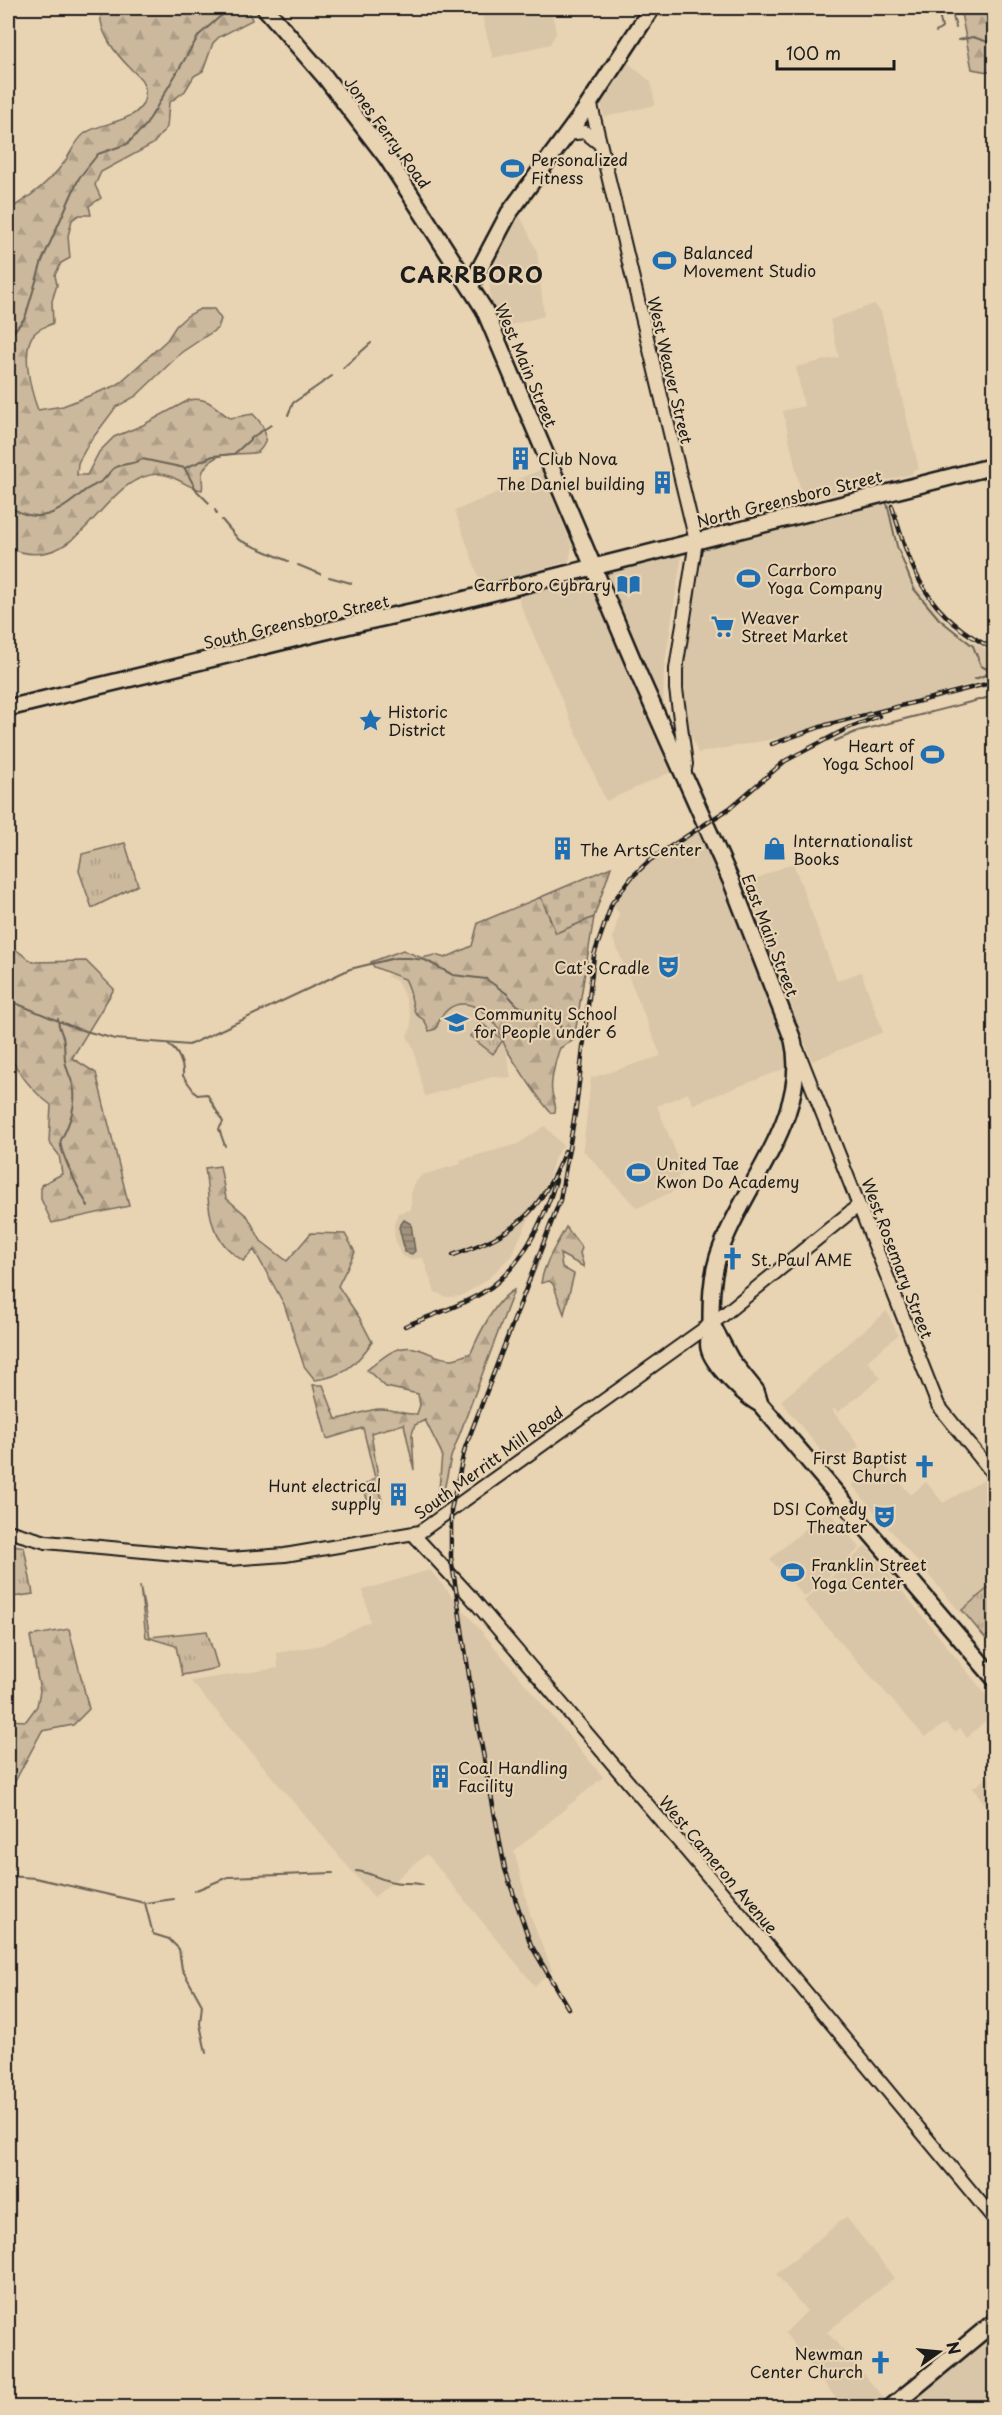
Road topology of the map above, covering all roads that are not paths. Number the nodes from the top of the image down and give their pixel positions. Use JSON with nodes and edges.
{"nodes":[{"id":1,"x":265,"y":8,"type":"edge"},
{"id":2,"x":652,"y":8,"type":"edge"},
{"id":3,"x":590,"y":101,"type":"junction"},
{"id":4,"x":567,"y":134,"type":"junction"},
{"id":5,"x":600,"y":144,"type":"junction"},
{"id":6,"x":471,"y":285,"type":"junction"},
{"id":7,"x":994,"y":466,"type":"edge"},
{"id":8,"x":696,"y":541,"type":"junction"},
{"id":9,"x":593,"y":568,"type":"junction"},
{"id":10,"x":8,"y":708,"type":"edge"},
{"id":11,"x":684,"y":774,"type":"junction"},
{"id":12,"x":793,"y":1040,"type":"junction"},
{"id":13,"x":859,"y":1205,"type":"junction"},
{"id":14,"x":711,"y":1323,"type":"junction"},
{"id":15,"x":994,"y":1475,"type":"edge"},
{"id":16,"x":8,"y":1531,"type":"edge"},
{"id":17,"x":413,"y":1534,"type":"junction"},
{"id":18,"x":994,"y":1678,"type":"edge"},
{"id":19,"x":994,"y":2219,"type":"edge"},
{"id":20,"x":994,"y":2322,"type":"edge"},
{"id":21,"x":890,"y":2408,"type":"edge"}],
"edges":[{"from":1,"to":6,"type":"main road","name":"Jones Ferry Road"},
{"from":2,"to":3,"type":"main road"},
{"from":3,"to":4,"type":"main road"},
{"from":3,"to":5,"type":"street","name":"West Weaver Street"},
{"from":4,"to":5,"type":"street"},
{"from":4,"to":6,"type":"main road"},
{"from":5,"to":8,"type":"street","name":"West Weaver Street"},
{"from":6,"to":9,"type":"main road","name":"West Main Street"},
{"from":7,"to":8,"type":"main road","name":"North Greensboro Street"},
{"from":8,"to":9,"type":"main road","name":"North Greensboro Street"},
{"from":8,"to":11,"type":"street"},
{"from":9,"to":10,"type":"main road","name":"South Greensboro Street"},
{"from":9,"to":11,"type":"main road","name":"East Main Street"},
{"from":11,"to":12,"type":"main road","name":"East Main Street"},
{"from":12,"to":13,"type":"street","name":"West Rosemary Street"},
{"from":12,"to":14,"type":"main road","name":"East Main Street"},
{"from":13,"to":14,"type":"street","name":"South Merritt Mill Road"},
{"from":13,"to":15,"type":"street","name":"West Rosemary Street"},
{"from":14,"to":17,"type":"street","name":"South Merritt Mill Road"},
{"from":14,"to":18,"type":"main road"},
{"from":16,"to":17,"type":"street","name":"South Merritt Mill Road"},
{"from":17,"to":19,"type":"street","name":"West Cameron Avenue"},
{"from":20,"to":21,"type":"main road"}]}
